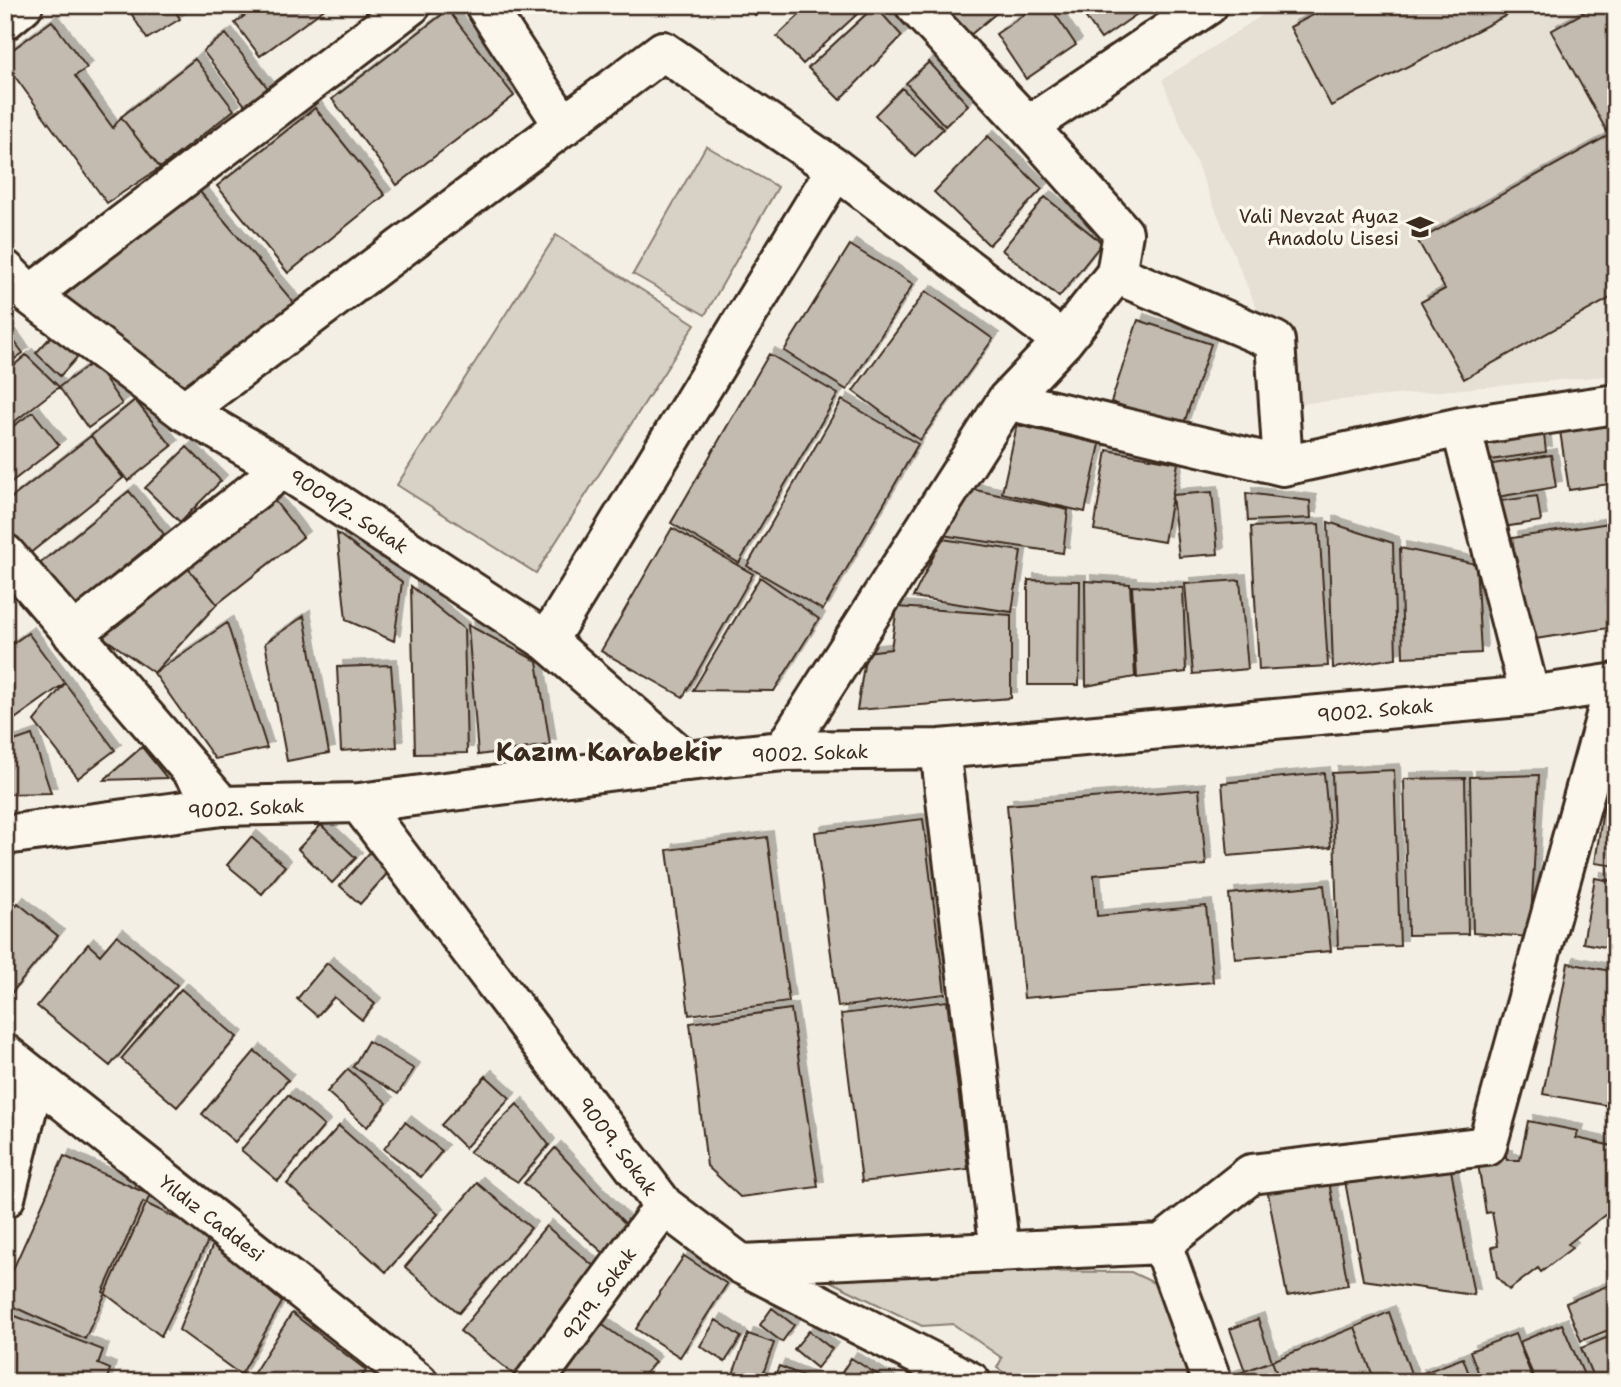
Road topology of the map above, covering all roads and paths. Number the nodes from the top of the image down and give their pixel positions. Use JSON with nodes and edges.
{"nodes":[{"id":1,"x":23,"y":5,"type":"edge"},
{"id":2,"x":411,"y":5,"type":"edge"},
{"id":3,"x":485,"y":5,"type":"edge"},
{"id":4,"x":915,"y":5,"type":"edge"},
{"id":5,"x":1201,"y":7,"type":"edge"},
{"id":6,"x":5,"y":20,"type":"edge"},
{"id":7,"x":564,"y":126,"type":"junction"},
{"id":8,"x":1028,"y":126,"type":"junction"},
{"id":9,"x":836,"y":169,"type":"junction"},
{"id":10,"x":1116,"y":274,"type":"junction"},
{"id":11,"x":17,"y":283,"type":"edge"},
{"id":12,"x":1063,"y":341,"type":"junction"},
{"id":13,"x":1007,"y":400,"type":"junction"},
{"id":14,"x":1616,"y":404,"type":"edge"},
{"id":15,"x":184,"y":411,"type":"junction"},
{"id":16,"x":1461,"y":428,"type":"junction"},
{"id":17,"x":1283,"y":466,"type":"junction"},
{"id":18,"x":283,"y":468,"type":"junction"},
{"id":19,"x":5,"y":554,"type":"edge"},
{"id":20,"x":73,"y":634,"type":"junction"},
{"id":21,"x":547,"y":641,"type":"junction"},
{"id":22,"x":1616,"y":683,"type":"edge"},
{"id":23,"x":1530,"y":696,"type":"junction"},
{"id":24,"x":940,"y":749,"type":"junction"},
{"id":25,"x":783,"y":751,"type":"junction"},
{"id":26,"x":686,"y":761,"type":"junction"},
{"id":27,"x":359,"y":803,"type":"junction"},
{"id":28,"x":222,"y":806,"type":"junction"},
{"id":29,"x":5,"y":835,"type":"edge"},
{"id":30,"x":5,"y":1054,"type":"edge"},
{"id":31,"x":35,"y":1077,"type":"junction"},
{"id":32,"x":5,"y":1198,"type":"edge"},
{"id":33,"x":664,"y":1206,"type":"junction"},
{"id":34,"x":1162,"y":1244,"type":"junction"},
{"id":35,"x":1000,"y":1252,"type":"junction"},
{"id":36,"x":741,"y":1264,"type":"junction"},
{"id":37,"x":399,"y":1376,"type":"edge"},
{"id":38,"x":534,"y":1382,"type":"edge"},
{"id":39,"x":971,"y":1382,"type":"edge"},
{"id":40,"x":1212,"y":1382,"type":"edge"}],
"edges":[{"from":1,"to":6,"type":"street"},
{"from":2,"to":11,"type":"street"},
{"from":3,"to":7,"type":"street"},
{"from":4,"to":8,"type":"street"},
{"from":5,"to":8,"type":"street"},
{"from":7,"to":9,"type":"street"},
{"from":7,"to":15,"type":"street"},
{"from":8,"to":10,"type":"street"},
{"from":9,"to":12,"type":"street"},
{"from":9,"to":21,"type":"street"},
{"from":10,"to":12,"type":"street"},
{"from":10,"to":17,"type":"street"},
{"from":11,"to":15,"type":"street","name":"9009/2. Sokak"},
{"from":12,"to":13,"type":"street"},
{"from":13,"to":17,"type":"street"},
{"from":13,"to":25,"type":"street"},
{"from":14,"to":16,"type":"street"},
{"from":15,"to":18,"type":"street","name":"9009/2. Sokak"},
{"from":16,"to":17,"type":"street"},
{"from":16,"to":23,"type":"street"},
{"from":18,"to":20,"type":"street"},
{"from":18,"to":21,"type":"street","name":"9009/2. Sokak"},
{"from":19,"to":20,"type":"street"},
{"from":20,"to":28,"type":"street"},
{"from":21,"to":26,"type":"street","name":"9009/2. Sokak"},
{"from":22,"to":23,"type":"street","name":"9002. Sokak"},
{"from":22,"to":34,"type":"street"},
{"from":23,"to":24,"type":"street","name":"9002. Sokak"},
{"from":24,"to":25,"type":"street","name":"9002. Sokak"},
{"from":24,"to":35,"type":"street"},
{"from":25,"to":26,"type":"street","name":"9002. Sokak"},
{"from":26,"to":27,"type":"street","name":"9002. Sokak"},
{"from":27,"to":28,"type":"street","name":"9002. Sokak"},
{"from":27,"to":33,"type":"street","name":"9009. Sokak"},
{"from":28,"to":29,"type":"street","name":"9002. Sokak"},
{"from":30,"to":31,"type":"street","name":"Yıldız Caddesi"},
{"from":31,"to":32,"type":"street"},
{"from":31,"to":37,"type":"street","name":"Yıldız Caddesi"},
{"from":33,"to":36,"type":"street","name":"9009. Sokak"},
{"from":33,"to":38,"type":"street","name":"9219. Sokak"},
{"from":34,"to":35,"type":"street"},
{"from":34,"to":40,"type":"street"},
{"from":35,"to":36,"type":"street"},
{"from":36,"to":39,"type":"street","name":"9009. Sokak"}]}
